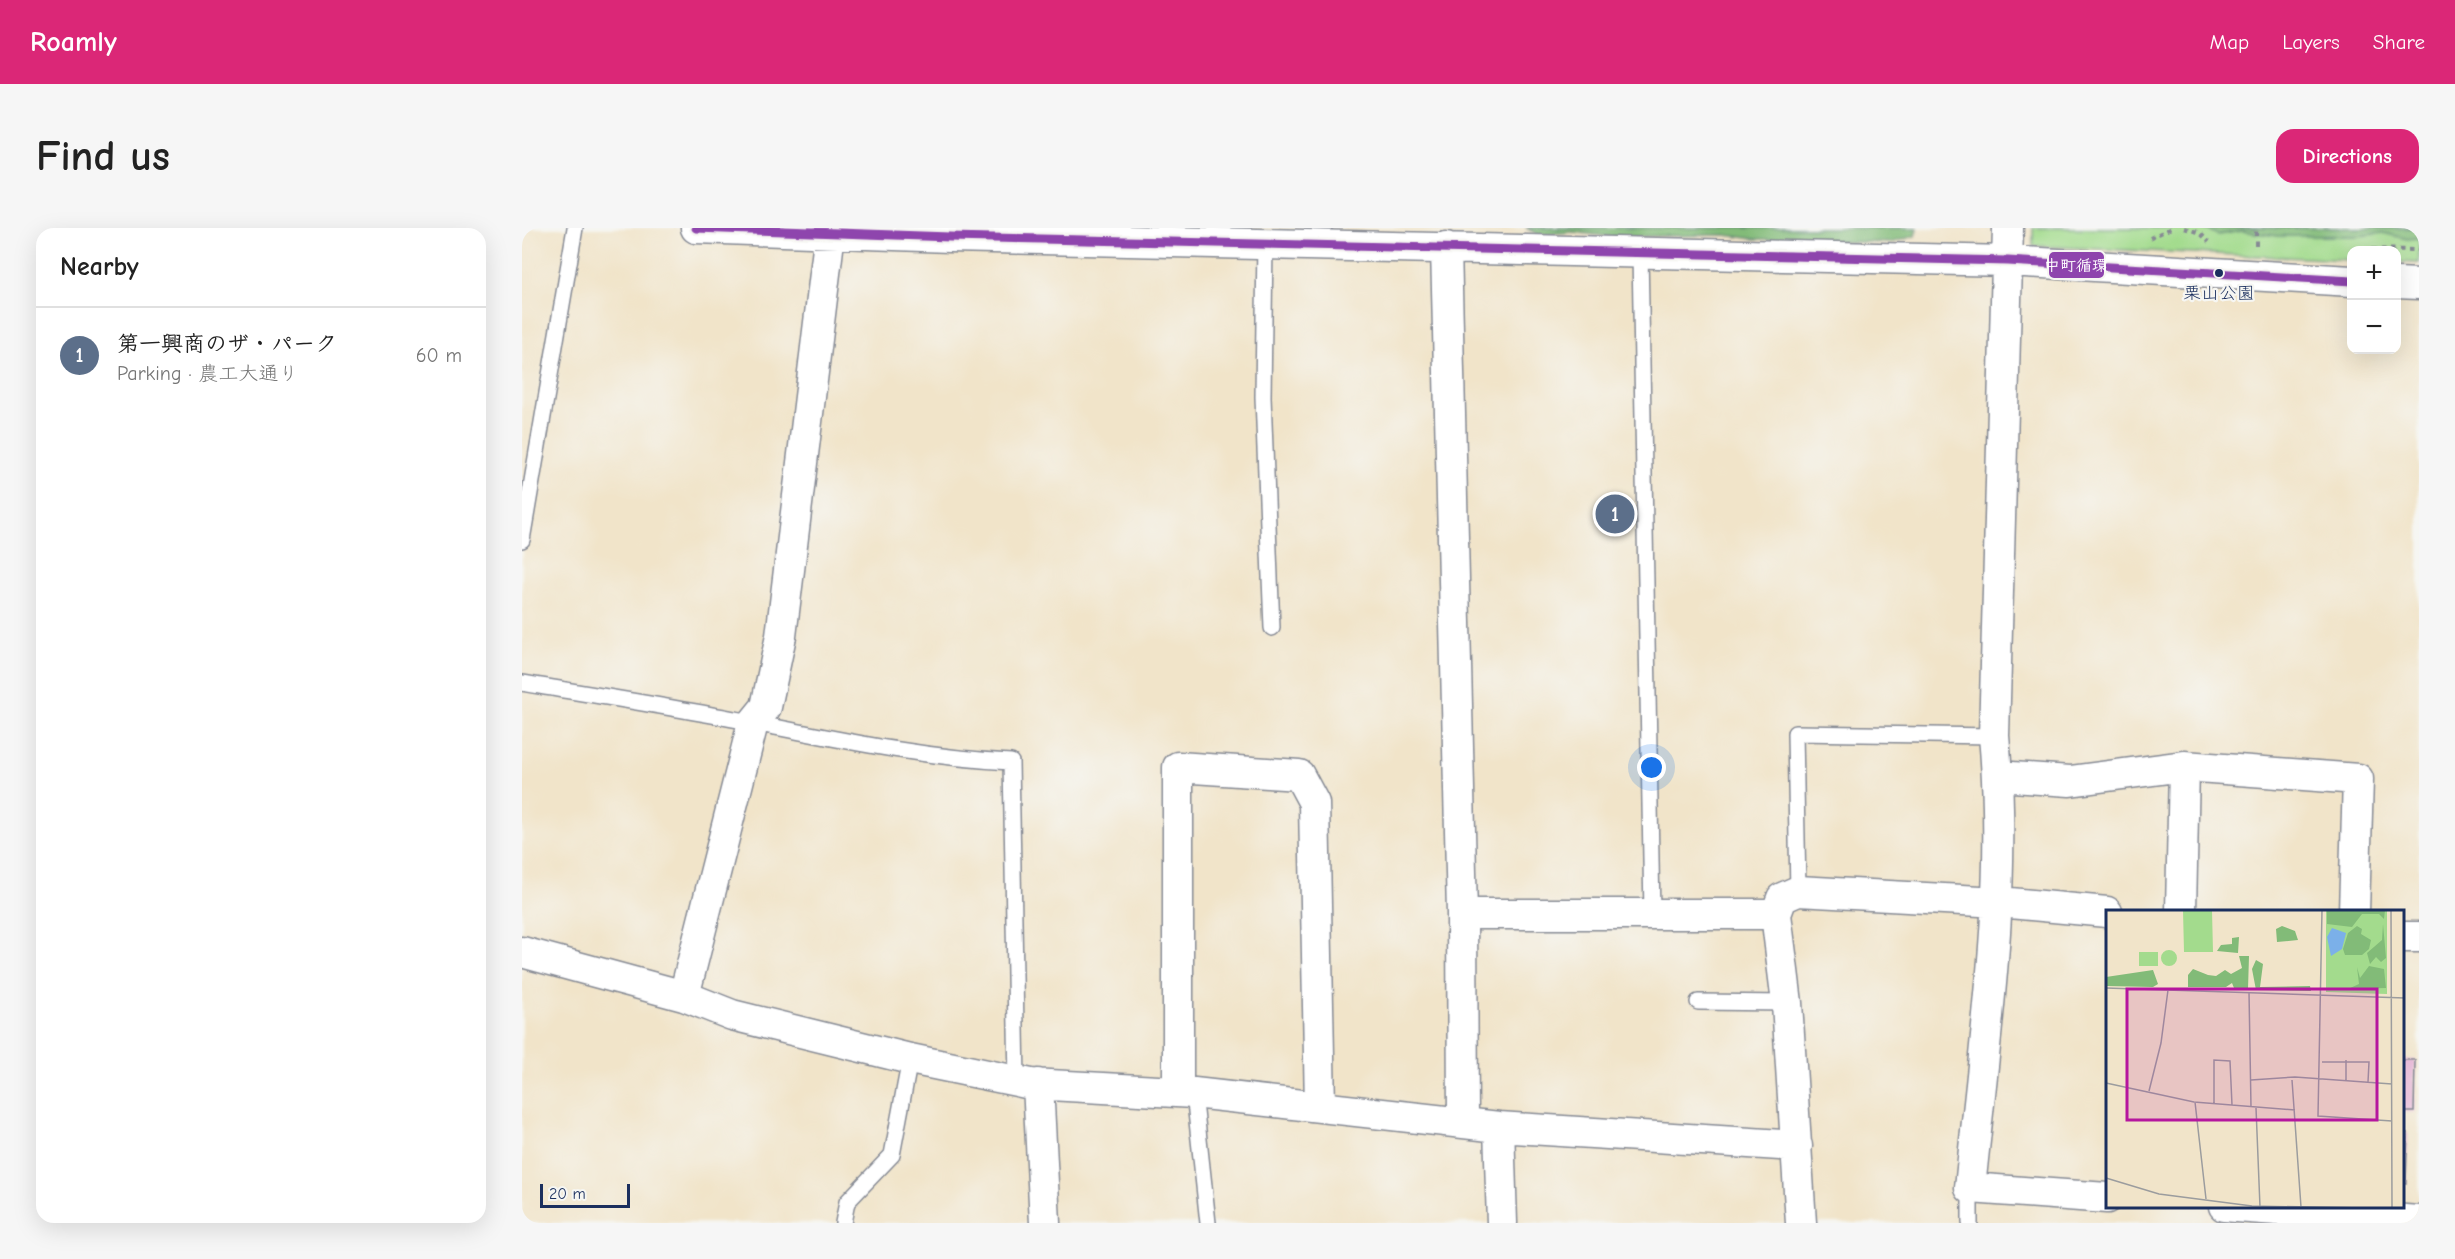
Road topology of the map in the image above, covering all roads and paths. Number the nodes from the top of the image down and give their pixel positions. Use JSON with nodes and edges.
{"nodes":[{"id":1,"x":575,"y":228,"type":"edge"},
{"id":2,"x":696,"y":228,"type":"edge"},
{"id":3,"x":2008,"y":228,"type":"edge"},
{"id":4,"x":2256,"y":228,"type":"edge"},
{"id":5,"x":830,"y":232,"type":"junction"},
{"id":6,"x":950,"y":232,"type":"edge"},
{"id":7,"x":1264,"y":242,"type":"junction"},
{"id":8,"x":1456,"y":244,"type":"junction"},
{"id":9,"x":2256,"y":246,"type":"dead end"},
{"id":10,"x":1640,"y":253,"type":"junction"},
{"id":11,"x":2008,"y":261,"type":"junction"},
{"id":12,"x":2347,"y":280,"type":"edge"},
{"id":13,"x":2401,"y":283,"type":"edge"},
{"id":14,"x":2419,"y":284,"type":"edge"},
{"id":15,"x":522,"y":540,"type":"edge"},
{"id":16,"x":1272,"y":628,"type":"dead end"},
{"id":17,"x":522,"y":683,"type":"edge"},
{"id":18,"x":753,"y":723,"type":"junction"},
{"id":19,"x":1994,"y":736,"type":"junction"},
{"id":20,"x":2184,"y":766,"type":"junction"},
{"id":21,"x":1998,"y":776,"type":"junction"},
{"id":22,"x":1798,"y":891,"type":"junction"},
{"id":23,"x":1998,"y":902,"type":"junction"},
{"id":24,"x":2181,"y":910,"type":"edge"},
{"id":25,"x":2354,"y":910,"type":"edge"},
{"id":26,"x":2106,"y":912,"type":"edge"},
{"id":27,"x":1462,"y":914,"type":"junction"},
{"id":28,"x":1652,"y":914,"type":"junction"},
{"id":29,"x":1776,"y":914,"type":"junction"},
{"id":30,"x":2404,"y":937,"type":"edge"},
{"id":31,"x":2419,"y":938,"type":"edge"},
{"id":32,"x":522,"y":951,"type":"edge"},
{"id":33,"x":684,"y":996,"type":"junction"},
{"id":34,"x":1698,"y":1002,"type":"dead end"},
{"id":35,"x":1787,"y":1003,"type":"junction"},
{"id":36,"x":910,"y":1059,"type":"junction"},
{"id":37,"x":1027,"y":1083,"type":"junction"},
{"id":38,"x":1186,"y":1093,"type":"junction"},
{"id":39,"x":1320,"y":1107,"type":"junction"},
{"id":40,"x":1463,"y":1122,"type":"junction"},
{"id":41,"x":1499,"y":1127,"type":"junction"},
{"id":42,"x":1797,"y":1146,"type":"junction"},
{"id":43,"x":1970,"y":1188,"type":"junction"},
{"id":44,"x":2106,"y":1198,"type":"edge"},
{"id":45,"x":2250,"y":1208,"type":"edge"},
{"id":46,"x":2419,"y":1221,"type":"edge"},
{"id":47,"x":843,"y":1223,"type":"edge"},
{"id":48,"x":1045,"y":1223,"type":"edge"},
{"id":49,"x":1208,"y":1223,"type":"edge"},
{"id":50,"x":1502,"y":1223,"type":"edge"},
{"id":51,"x":1801,"y":1223,"type":"edge"},
{"id":52,"x":1970,"y":1223,"type":"edge"}],
"edges":[{"from":1,"to":15,"type":"lane"},
{"from":2,"to":5,"type":"street"},
{"from":3,"to":11,"type":"street"},
{"from":4,"to":9,"type":"path"},
{"from":5,"to":6,"type":"street"},
{"from":5,"to":18,"type":"street"},
{"from":6,"to":7,"type":"street"},
{"from":7,"to":8,"type":"street"},
{"from":7,"to":16,"type":"lane"},
{"from":8,"to":10,"type":"street"},
{"from":8,"to":27,"type":"street"},
{"from":10,"to":11,"type":"street"},
{"from":10,"to":28,"type":"lane"},
{"from":11,"to":12,"type":"street"},
{"from":11,"to":19,"type":"street"},
{"from":13,"to":14,"type":"street"},
{"from":17,"to":18,"type":"lane"},
{"from":18,"to":33,"type":"street"},
{"from":18,"to":37,"type":"lane"},
{"from":19,"to":21,"type":"street"},
{"from":19,"to":22,"type":"lane"},
{"from":20,"to":21,"type":"street"},
{"from":20,"to":24,"type":"street"},
{"from":20,"to":25,"type":"street"},
{"from":21,"to":23,"type":"street"},
{"from":22,"to":23,"type":"street"},
{"from":22,"to":29,"type":"street"},
{"from":23,"to":26,"type":"street"},
{"from":23,"to":43,"type":"street"},
{"from":27,"to":28,"type":"street"},
{"from":27,"to":40,"type":"street"},
{"from":28,"to":29,"type":"street"},
{"from":29,"to":35,"type":"street"},
{"from":30,"to":31,"type":"street"},
{"from":32,"to":33,"type":"street"},
{"from":33,"to":36,"type":"street"},
{"from":34,"to":35,"type":"lane"},
{"from":35,"to":42,"type":"street"},
{"from":36,"to":37,"type":"street"},
{"from":36,"to":47,"type":"lane"},
{"from":37,"to":38,"type":"street"},
{"from":37,"to":48,"type":"street"},
{"from":38,"to":39,"type":"street"},
{"from":38,"to":39,"type":"street"},
{"from":38,"to":49,"type":"lane"},
{"from":39,"to":40,"type":"street"},
{"from":40,"to":41,"type":"street"},
{"from":41,"to":42,"type":"street"},
{"from":41,"to":50,"type":"street"},
{"from":42,"to":51,"type":"street"},
{"from":43,"to":44,"type":"street"},
{"from":43,"to":52,"type":"lane"},
{"from":45,"to":46,"type":"street"}]}
